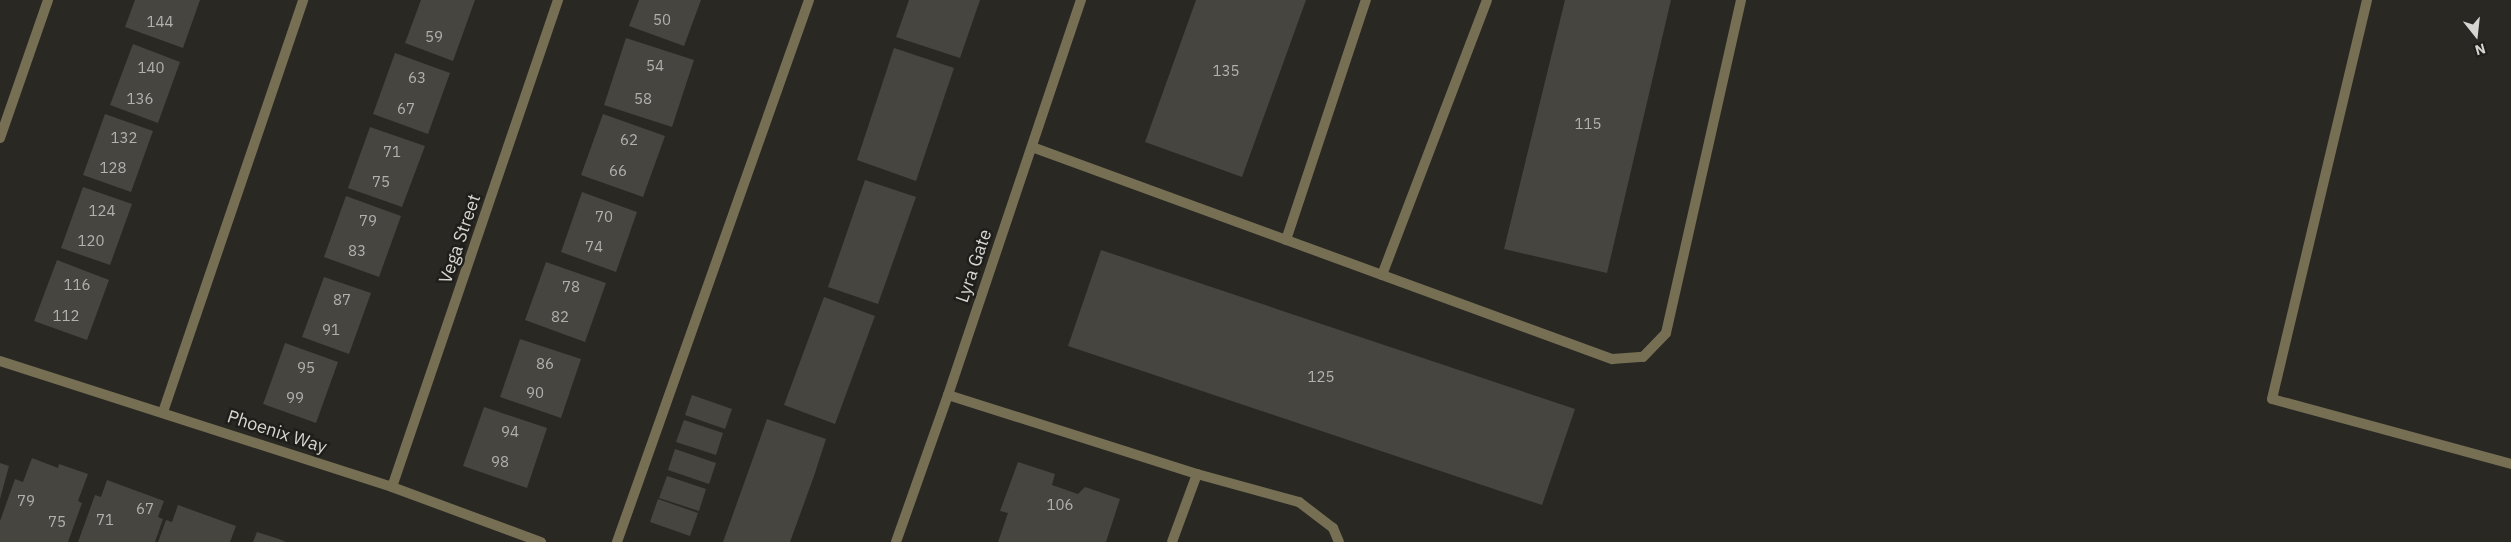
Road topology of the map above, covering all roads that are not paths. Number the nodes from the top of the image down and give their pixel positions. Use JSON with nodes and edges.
{"nodes":[{"id":1,"x":48,"y":0,"type":"edge"},
{"id":2,"x":303,"y":0,"type":"edge"},
{"id":3,"x":558,"y":0,"type":"edge"},
{"id":4,"x":809,"y":0,"type":"edge"},
{"id":5,"x":1081,"y":0,"type":"edge"},
{"id":6,"x":1366,"y":0,"type":"edge"},
{"id":7,"x":1487,"y":0,"type":"edge"},
{"id":8,"x":1741,"y":0,"type":"edge"},
{"id":9,"x":2367,"y":0,"type":"edge"},
{"id":10,"x":0,"y":138,"type":"edge"},
{"id":11,"x":1032,"y":147,"type":"junction"},
{"id":12,"x":1286,"y":240,"type":"junction"},
{"id":13,"x":1382,"y":275,"type":"junction"},
{"id":14,"x":0,"y":362,"type":"edge"},
{"id":15,"x":948,"y":395,"type":"junction"},
{"id":16,"x":163,"y":412,"type":"junction"},
{"id":17,"x":2511,"y":463,"type":"edge"},
{"id":18,"x":1197,"y":474,"type":"junction"},
{"id":19,"x":392,"y":488,"type":"junction"},
{"id":20,"x":541,"y":542,"type":"edge"},
{"id":21,"x":617,"y":542,"type":"edge"},
{"id":22,"x":896,"y":542,"type":"edge"},
{"id":23,"x":1172,"y":542,"type":"edge"},
{"id":24,"x":1339,"y":542,"type":"edge"}],
"edges":[{"from":1,"to":10,"type":"street"},
{"from":2,"to":16,"type":"street"},
{"from":3,"to":19,"type":"street","name":"Vega Street"},
{"from":4,"to":21,"type":"street"},
{"from":5,"to":11,"type":"street","name":"Lyra Gate"},
{"from":6,"to":12,"type":"street"},
{"from":7,"to":13,"type":"street"},
{"from":8,"to":13,"type":"street"},
{"from":9,"to":17,"type":"street"},
{"from":11,"to":12,"type":"street"},
{"from":11,"to":15,"type":"street","name":"Lyra Gate"},
{"from":12,"to":13,"type":"street"},
{"from":14,"to":16,"type":"street","name":"Phoenix Way"},
{"from":15,"to":18,"type":"street"},
{"from":15,"to":22,"type":"street","name":"Lyra Gate"},
{"from":16,"to":19,"type":"street","name":"Phoenix Way"},
{"from":18,"to":23,"type":"street"},
{"from":18,"to":24,"type":"street"},
{"from":19,"to":20,"type":"street","name":"Phoenix Way"}]}
